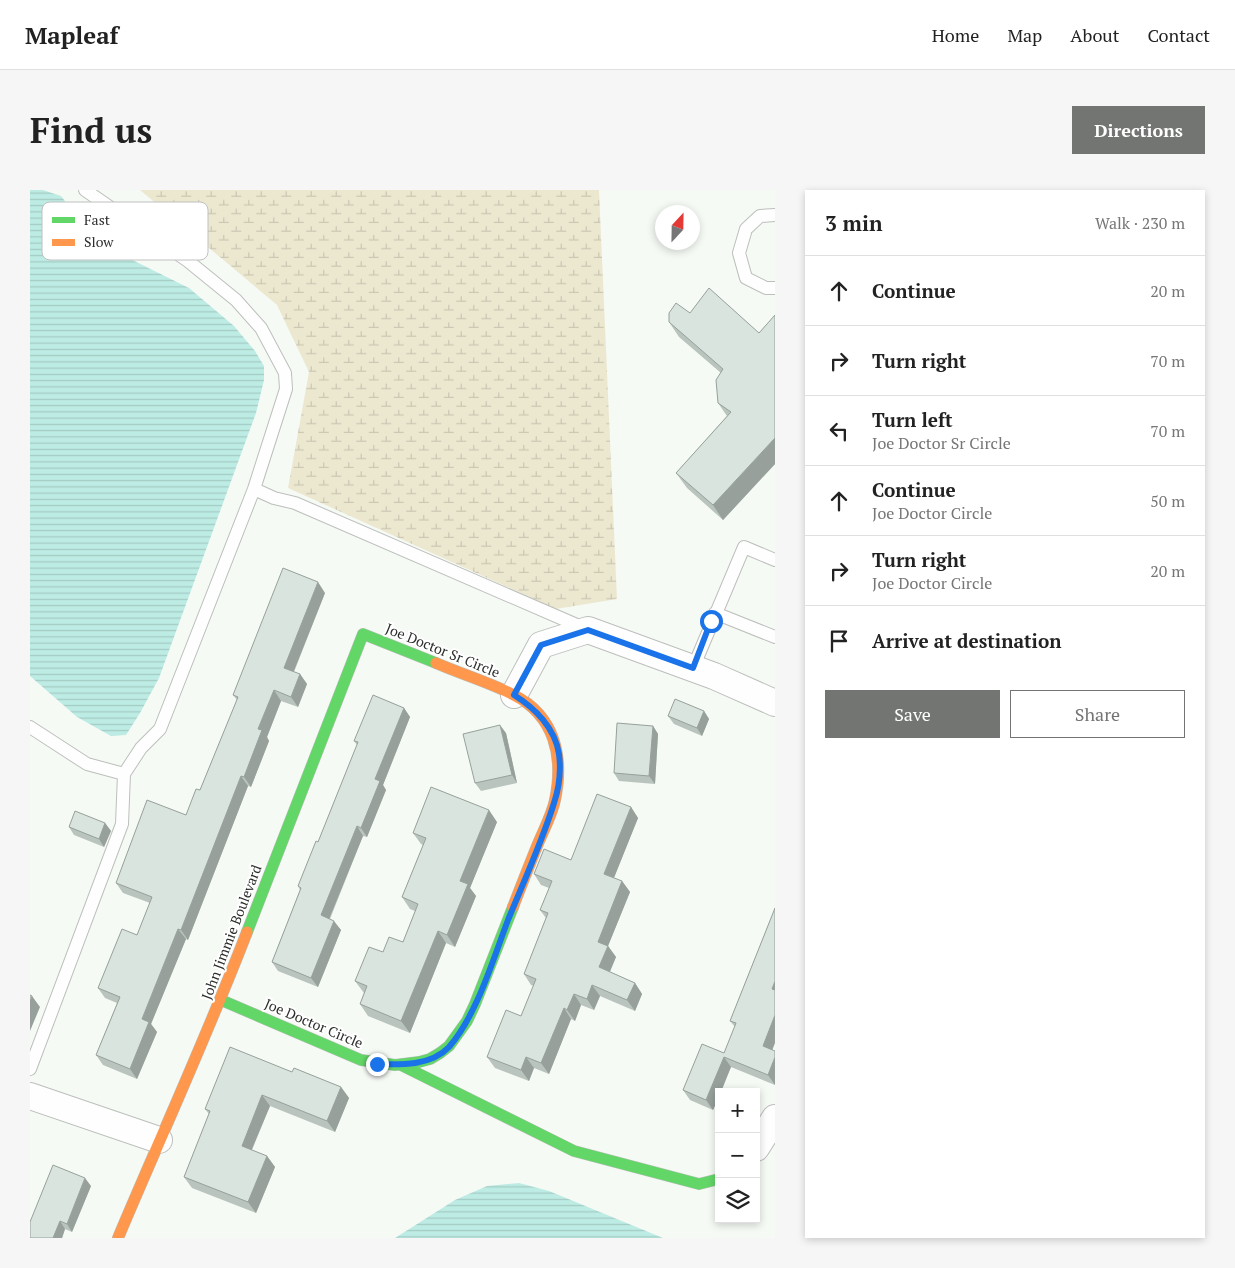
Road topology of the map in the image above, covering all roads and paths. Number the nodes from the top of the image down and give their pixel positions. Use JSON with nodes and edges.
{"nodes":[{"id":1,"x":85,"y":190,"type":"edge"},
{"id":2,"x":102,"y":202,"type":"edge"},
{"id":3,"x":775,"y":215,"type":"edge"},
{"id":4,"x":187,"y":260,"type":"edge"},
{"id":5,"x":775,"y":288,"type":"edge"},
{"id":6,"x":254,"y":489,"type":"junction"},
{"id":7,"x":775,"y":560,"type":"edge"},
{"id":8,"x":715,"y":613,"type":"junction"},
{"id":9,"x":588,"y":630,"type":"junction"},
{"id":10,"x":363,"y":634,"type":"joint"},
{"id":11,"x":775,"y":637,"type":"edge"},
{"id":12,"x":693,"y":668,"type":"junction"},
{"id":13,"x":514,"y":695,"type":"junction"},
{"id":14,"x":775,"y":703,"type":"edge"},
{"id":15,"x":30,"y":727,"type":"edge"},
{"id":16,"x":124,"y":774,"type":"junction"},
{"id":17,"x":513,"y":908,"type":"joint"},
{"id":18,"x":221,"y":1000,"type":"junction"},
{"id":19,"x":401,"y":1065,"type":"junction"},
{"id":20,"x":30,"y":1069,"type":"edge"},
{"id":21,"x":30,"y":1096,"type":"edge"},
{"id":22,"x":775,"y":1118,"type":"edge"},
{"id":23,"x":159,"y":1140,"type":"junction"},
{"id":24,"x":760,"y":1142,"type":"edge"},
{"id":25,"x":715,"y":1180,"type":"edge"},
{"id":26,"x":118,"y":1238,"type":"edge"}],
"edges":[{"from":1,"to":2,"type":"lane"},
{"from":3,"to":5,"type":"lane"},
{"from":4,"to":6,"type":"lane"},
{"from":6,"to":9,"type":"lane"},
{"from":6,"to":16,"type":"lane"},
{"from":7,"to":8,"type":"lane"},
{"from":8,"to":11,"type":"lane"},
{"from":8,"to":12,"type":"lane"},
{"from":9,"to":12,"type":"street"},
{"from":9,"to":13,"type":"street"},
{"from":10,"to":13,"type":"street","name":"Joe Doctor Sr Circle"},
{"from":10,"to":18,"type":"street","name":"John Jimmie Boulevard"},
{"from":12,"to":14,"type":"street"},
{"from":13,"to":17,"type":"street","name":"Joe Doctor Sr Circle"},
{"from":15,"to":16,"type":"lane"},
{"from":16,"to":20,"type":"lane"},
{"from":17,"to":19,"type":"street","name":"Joe Doctor Circle"},
{"from":18,"to":19,"type":"street","name":"Joe Doctor Circle"},
{"from":18,"to":23,"type":"street","name":"John Jimmie Boulevard"},
{"from":19,"to":25,"type":"street"},
{"from":21,"to":23,"type":"street"},
{"from":22,"to":24,"type":"street"},
{"from":23,"to":26,"type":"street","name":"John Jimmie Boulevard"}]}
